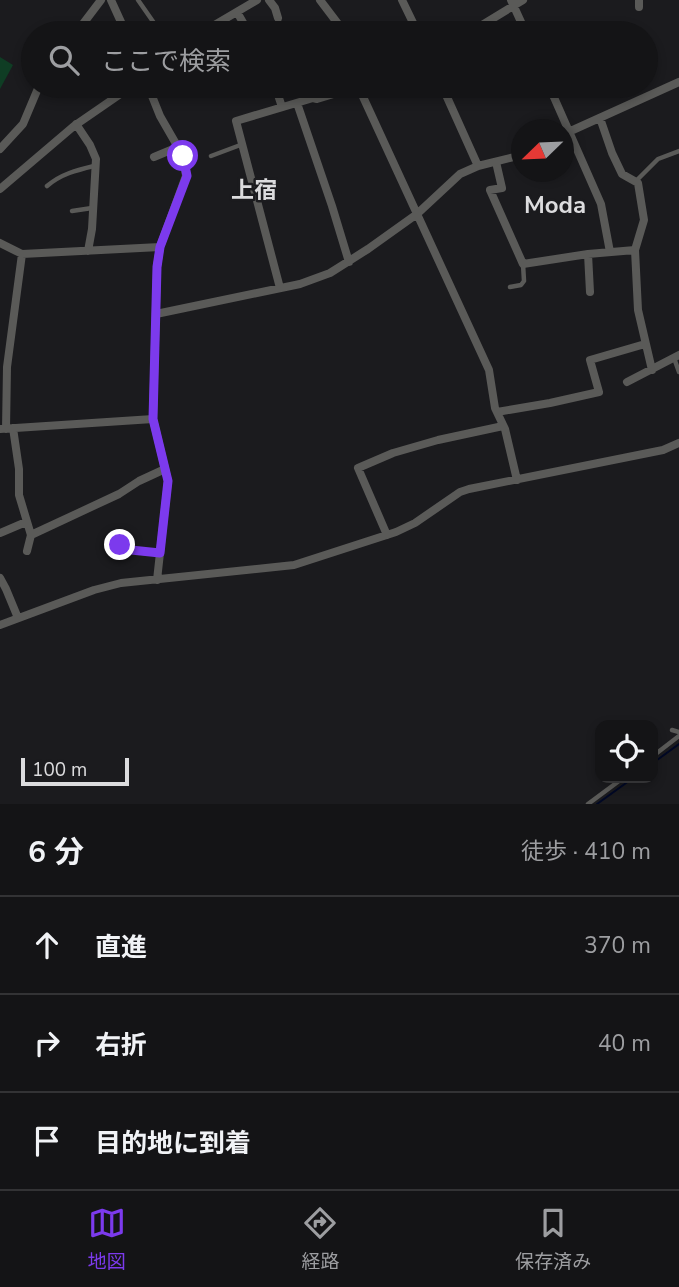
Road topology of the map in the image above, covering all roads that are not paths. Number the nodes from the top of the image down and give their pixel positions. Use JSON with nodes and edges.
{"nodes":[{"id":1,"x":101,"y":0,"type":"edge"},
{"id":2,"x":111,"y":0,"type":"edge"},
{"id":3,"x":138,"y":0,"type":"edge"},
{"id":4,"x":257,"y":0,"type":"edge"},
{"id":5,"x":269,"y":0,"type":"edge"},
{"id":6,"x":320,"y":0,"type":"edge"},
{"id":7,"x":402,"y":0,"type":"edge"},
{"id":8,"x":523,"y":0,"type":"edge"},
{"id":9,"x":512,"y":3,"type":"edge"},
{"id":10,"x":237,"y":12,"type":"junction"},
{"id":11,"x":278,"y":18,"type":"dead end"},
{"id":12,"x":85,"y":21,"type":"edge"},
{"id":13,"x":121,"y":21,"type":"edge"},
{"id":14,"x":153,"y":21,"type":"edge"},
{"id":15,"x":222,"y":21,"type":"edge"},
{"id":16,"x":242,"y":21,"type":"edge"},
{"id":17,"x":336,"y":21,"type":"edge"},
{"id":18,"x":412,"y":21,"type":"edge"},
{"id":19,"x":486,"y":21,"type":"edge"},
{"id":20,"x":520,"y":21,"type":"edge"},
{"id":21,"x":679,"y":82,"type":"edge"},
{"id":22,"x":658,"y":92,"type":"edge"},
{"id":23,"x":34,"y":98,"type":"edge"},
{"id":24,"x":114,"y":98,"type":"edge"},
{"id":25,"x":153,"y":98,"type":"edge"},
{"id":26,"x":279,"y":98,"type":"edge"},
{"id":27,"x":316,"y":98,"type":"edge"},
{"id":28,"x":365,"y":98,"type":"edge"},
{"id":29,"x":447,"y":98,"type":"edge"},
{"id":30,"x":553,"y":98,"type":"edge"},
{"id":31,"x":644,"y":98,"type":"edge"},
{"id":32,"x":297,"y":103,"type":"junction"},
{"id":33,"x":282,"y":107,"type":"junction"},
{"id":34,"x":600,"y":118,"type":"junction"},
{"id":35,"x":561,"y":119,"type":"edge"},
{"id":36,"x":76,"y":124,"type":"junction"},
{"id":37,"x":574,"y":129,"type":"edge"},
{"id":38,"x":243,"y":144,"type":"junction"},
{"id":39,"x":178,"y":147,"type":"junction"},
{"id":40,"x":0,"y":149,"type":"edge"},
{"id":41,"x":574,"y":149,"type":"edge"},
{"id":42,"x":679,"y":151,"type":"edge"},
{"id":43,"x":211,"y":156,"type":"dead end"},
{"id":44,"x":154,"y":157,"type":"dead end"},
{"id":45,"x":511,"y":158,"type":"edge"},
{"id":46,"x":496,"y":162,"type":"junction"},
{"id":47,"x":96,"y":166,"type":"junction"},
{"id":48,"x":478,"y":166,"type":"junction"},
{"id":49,"x":636,"y":181,"type":"junction"},
{"id":50,"x":47,"y":186,"type":"dead end"},
{"id":51,"x":0,"y":188,"type":"edge"},
{"id":52,"x":94,"y":208,"type":"junction"},
{"id":53,"x":72,"y":211,"type":"dead end"},
{"id":54,"x":417,"y":214,"type":"junction"},
{"id":55,"x":0,"y":243,"type":"edge"},
{"id":56,"x":160,"y":247,"type":"junction"},
{"id":57,"x":635,"y":250,"type":"junction"},
{"id":58,"x":89,"y":251,"type":"junction"},
{"id":59,"x":610,"y":252,"type":"junction"},
{"id":60,"x":22,"y":254,"type":"junction"},
{"id":61,"x":588,"y":254,"type":"junction"},
{"id":62,"x":349,"y":262,"type":"junction"},
{"id":63,"x":523,"y":264,"type":"junction"},
{"id":64,"x":510,"y":287,"type":"dead end"},
{"id":65,"x":281,"y":288,"type":"junction"},
{"id":66,"x":590,"y":292,"type":"dead end"},
{"id":67,"x":156,"y":314,"type":"junction"},
{"id":68,"x":645,"y":344,"type":"junction"},
{"id":69,"x":676,"y":356,"type":"edge"},
{"id":70,"x":4,"y":365,"type":"edge"},
{"id":71,"x":652,"y":370,"type":"junction"},
{"id":72,"x":679,"y":372,"type":"edge"},
{"id":73,"x":627,"y":382,"type":"dead end"},
{"id":74,"x":497,"y":412,"type":"junction"},
{"id":75,"x":153,"y":419,"type":"junction"},
{"id":76,"x":503,"y":426,"type":"junction"},
{"id":77,"x":6,"y":429,"type":"edge"},
{"id":78,"x":679,"y":443,"type":"edge"},
{"id":79,"x":165,"y":469,"type":"junction"},
{"id":80,"x":517,"y":480,"type":"junction"},
{"id":81,"x":26,"y":522,"type":"junction"},
{"id":82,"x":0,"y":533,"type":"edge"},
{"id":83,"x":31,"y":535,"type":"junction"},
{"id":84,"x":387,"y":535,"type":"junction"},
{"id":85,"x":120,"y":545,"type":"dead end"},
{"id":86,"x":27,"y":551,"type":"dead end"},
{"id":87,"x":160,"y":553,"type":"junction"},
{"id":88,"x":0,"y":579,"type":"edge"},
{"id":89,"x":157,"y":580,"type":"junction"},
{"id":90,"x":3,"y":589,"type":"edge"},
{"id":91,"x":18,"y":618,"type":"junction"},
{"id":92,"x":0,"y":625,"type":"edge"},
{"id":93,"x":671,"y":730,"type":"dead end"},
{"id":94,"x":679,"y":734,"type":"edge"},
{"id":95,"x":658,"y":751,"type":"edge"},
{"id":96,"x":616,"y":783,"type":"edge"},
{"id":97,"x":588,"y":804,"type":"edge"}],
"edges":[{"from":1,"to":12,"type":"street"},
{"from":2,"to":13,"type":"street"},
{"from":3,"to":14,"type":"lane"},
{"from":4,"to":10,"type":"street"},
{"from":5,"to":11,"type":"street"},
{"from":6,"to":17,"type":"street"},
{"from":7,"to":18,"type":"street"},
{"from":8,"to":9,"type":"street"},
{"from":9,"to":19,"type":"street"},
{"from":9,"to":20,"type":"street"},
{"from":10,"to":15,"type":"street"},
{"from":10,"to":16,"type":"street"},
{"from":21,"to":22,"type":"street"},
{"from":23,"to":40,"type":"street"},
{"from":24,"to":36,"type":"street"},
{"from":25,"to":39,"type":"street"},
{"from":26,"to":33,"type":"street"},
{"from":27,"to":32,"type":"street"},
{"from":28,"to":54,"type":"street"},
{"from":29,"to":48,"type":"street"},
{"from":30,"to":35,"type":"street"},
{"from":31,"to":34,"type":"street"},
{"from":32,"to":33,"type":"street"},
{"from":32,"to":62,"type":"street"},
{"from":33,"to":38,"type":"street"},
{"from":34,"to":37,"type":"street"},
{"from":34,"to":49,"type":"street"},
{"from":36,"to":47,"type":"street"},
{"from":36,"to":51,"type":"street"},
{"from":38,"to":43,"type":"lane"},
{"from":38,"to":65,"type":"street"},
{"from":39,"to":44,"type":"street"},
{"from":39,"to":56,"type":"street"},
{"from":41,"to":59,"type":"street"},
{"from":42,"to":49,"type":"lane"},
{"from":45,"to":46,"type":"street"},
{"from":46,"to":48,"type":"street"},
{"from":46,"to":63,"type":"street"},
{"from":47,"to":50,"type":"lane"},
{"from":47,"to":52,"type":"street"},
{"from":48,"to":54,"type":"street"},
{"from":49,"to":57,"type":"street"},
{"from":52,"to":53,"type":"lane"},
{"from":52,"to":58,"type":"street"},
{"from":54,"to":62,"type":"street"},
{"from":54,"to":74,"type":"street"},
{"from":55,"to":60,"type":"street"},
{"from":56,"to":58,"type":"street"},
{"from":56,"to":67,"type":"street"},
{"from":57,"to":59,"type":"street"},
{"from":57,"to":68,"type":"street"},
{"from":58,"to":60,"type":"street"},
{"from":59,"to":61,"type":"street"},
{"from":60,"to":70,"type":"street"},
{"from":61,"to":63,"type":"street"},
{"from":61,"to":66,"type":"street"},
{"from":62,"to":65,"type":"street"},
{"from":63,"to":64,"type":"lane"},
{"from":65,"to":67,"type":"street"},
{"from":67,"to":75,"type":"street"},
{"from":68,"to":71,"type":"street"},
{"from":68,"to":74,"type":"street"},
{"from":69,"to":71,"type":"street"},
{"from":69,"to":72,"type":"lane"},
{"from":70,"to":77,"type":"street"},
{"from":71,"to":73,"type":"street"},
{"from":74,"to":76,"type":"street"},
{"from":75,"to":77,"type":"street"},
{"from":75,"to":79,"type":"street"},
{"from":76,"to":80,"type":"street"},
{"from":76,"to":84,"type":"street"},
{"from":77,"to":81,"type":"street"},
{"from":78,"to":80,"type":"street"},
{"from":79,"to":83,"type":"street"},
{"from":79,"to":87,"type":"street"},
{"from":80,"to":84,"type":"street"},
{"from":81,"to":82,"type":"street"},
{"from":81,"to":83,"type":"street"},
{"from":83,"to":86,"type":"street"},
{"from":84,"to":89,"type":"street"},
{"from":85,"to":87,"type":"lane"},
{"from":87,"to":89,"type":"street"},
{"from":88,"to":90,"type":"street"},
{"from":89,"to":91,"type":"street"},
{"from":90,"to":91,"type":"street"},
{"from":91,"to":92,"type":"street"},
{"from":93,"to":94,"type":"lane"},
{"from":94,"to":95,"type":"lane"},
{"from":96,"to":97,"type":"lane"}]}
